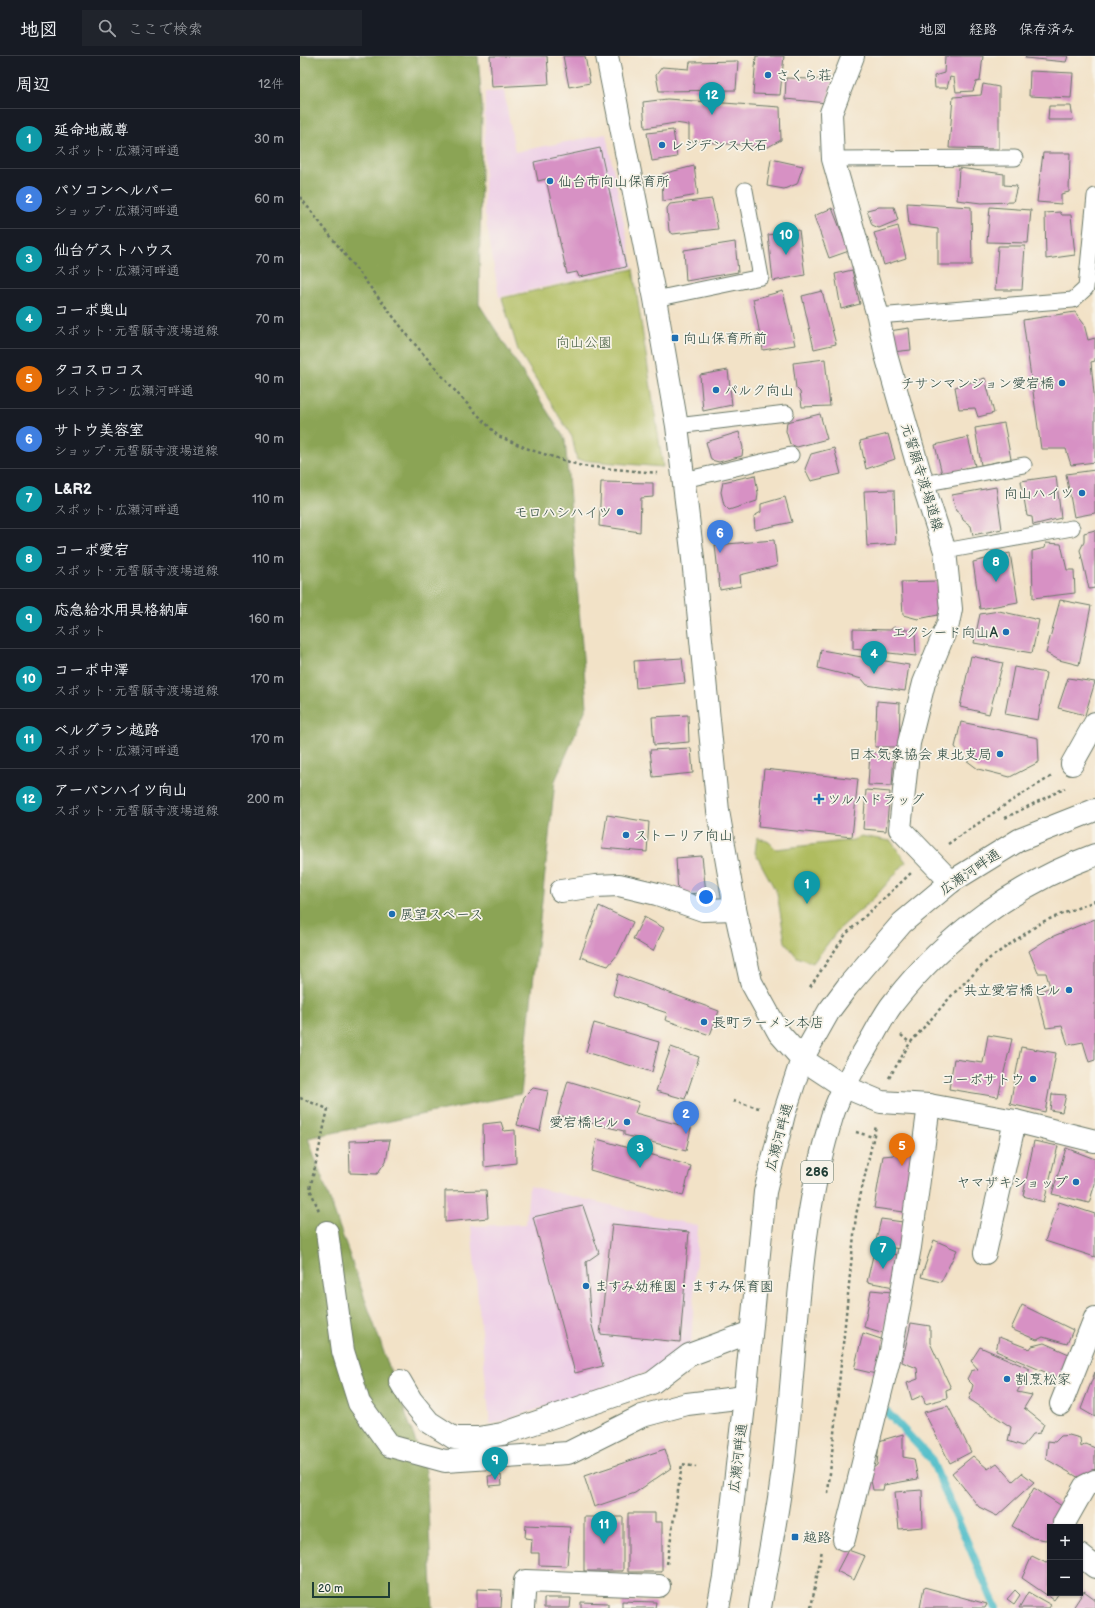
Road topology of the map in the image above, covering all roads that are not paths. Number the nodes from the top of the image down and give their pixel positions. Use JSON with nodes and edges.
{"nodes":[{"id":1,"x":607,"y":56,"type":"edge"},
{"id":2,"x":853,"y":56,"type":"edge"},
{"id":3,"x":1015,"y":158,"type":"dead end"},
{"id":4,"x":833,"y":159,"type":"junction"},
{"id":5,"x":745,"y":190,"type":"dead end"},
{"id":6,"x":1095,"y":196,"type":"edge"},
{"id":7,"x":654,"y":299,"type":"junction"},
{"id":8,"x":878,"y":316,"type":"junction"},
{"id":9,"x":786,"y":413,"type":"dead end"},
{"id":10,"x":677,"y":426,"type":"junction"},
{"id":11,"x":791,"y":455,"type":"dead end"},
{"id":12,"x":1024,"y":465,"type":"dead end"},
{"id":13,"x":684,"y":480,"type":"junction"},
{"id":14,"x":923,"y":484,"type":"junction"},
{"id":15,"x":1072,"y":528,"type":"dead end"},
{"id":16,"x":945,"y":551,"type":"junction"},
{"id":17,"x":1095,"y":723,"type":"edge"},
{"id":18,"x":1072,"y":764,"type":"dead end"},
{"id":19,"x":1095,"y":810,"type":"edge"},
{"id":20,"x":1095,"y":855,"type":"edge"},
{"id":21,"x":951,"y":882,"type":"junction"},
{"id":22,"x":561,"y":891,"type":"dead end"},
{"id":23,"x":735,"y":909,"type":"junction"},
{"id":24,"x":802,"y":1060,"type":"junction"},
{"id":25,"x":843,"y":1086,"type":"junction"},
{"id":26,"x":929,"y":1105,"type":"junction"},
{"id":27,"x":1015,"y":1121,"type":"junction"},
{"id":28,"x":1095,"y":1141,"type":"edge"},
{"id":29,"x":327,"y":1232,"type":"road end"},
{"id":30,"x":985,"y":1253,"type":"dead end"},
{"id":31,"x":1095,"y":1318,"type":"edge"},
{"id":32,"x":751,"y":1332,"type":"junction"},
{"id":33,"x":400,"y":1381,"type":"dead end"},
{"id":34,"x":745,"y":1397,"type":"junction"},
{"id":35,"x":1061,"y":1404,"type":"dead end"},
{"id":36,"x":1095,"y":1481,"type":"edge"},
{"id":37,"x":1064,"y":1524,"type":"edge"},
{"id":38,"x":844,"y":1539,"type":"dead end"},
{"id":39,"x":1083,"y":1557,"type":"edge"},
{"id":40,"x":1095,"y":1567,"type":"edge"},
{"id":41,"x":659,"y":1586,"type":"dead end"},
{"id":42,"x":524,"y":1608,"type":"edge"},
{"id":43,"x":718,"y":1608,"type":"edge"},
{"id":44,"x":760,"y":1608,"type":"edge"}],
"edges":[{"from":1,"to":7,"type":"main road"},
{"from":2,"to":4,"type":"main road","name":"元誓願寺渡場道線"},
{"from":3,"to":4,"type":"lane"},
{"from":4,"to":8,"type":"main road","name":"元誓願寺渡場道線"},
{"from":5,"to":7,"type":"lane"},
{"from":6,"to":8,"type":"lane"},
{"from":7,"to":10,"type":"main road"},
{"from":8,"to":14,"type":"main road","name":"元誓願寺渡場道線"},
{"from":9,"to":10,"type":"lane"},
{"from":10,"to":13,"type":"main road"},
{"from":11,"to":13,"type":"lane"},
{"from":12,"to":14,"type":"lane"},
{"from":13,"to":23,"type":"main road"},
{"from":14,"to":16,"type":"main road","name":"元誓願寺渡場道線"},
{"from":15,"to":16,"type":"lane"},
{"from":16,"to":21,"type":"main road","name":"元誓願寺渡場道線"},
{"from":17,"to":18,"type":"main road"},
{"from":19,"to":21,"type":"main road","name":"広瀬河畔通"},
{"from":20,"to":25,"type":"main road","number":"286"},
{"from":21,"to":24,"type":"main road","name":"広瀬河畔通"},
{"from":22,"to":23,"type":"main road"},
{"from":23,"to":24,"type":"main road"},
{"from":24,"to":25,"type":"main road"},
{"from":24,"to":32,"type":"main road","name":"広瀬河畔通"},
{"from":25,"to":26,"type":"main road"},
{"from":25,"to":44,"type":"main road","number":"286"},
{"from":26,"to":27,"type":"main road"},
{"from":26,"to":38,"type":"main road"},
{"from":27,"to":28,"type":"main road"},
{"from":27,"to":30,"type":"main road"},
{"from":29,"to":34,"type":"main road"},
{"from":31,"to":35,"type":"main road"},
{"from":32,"to":33,"type":"main road"},
{"from":32,"to":34,"type":"main road","name":"広瀬河畔通"},
{"from":34,"to":43,"type":"main road","name":"広瀬河畔通"},
{"from":36,"to":37,"type":"main road"},
{"from":39,"to":40,"type":"main road"},
{"from":41,"to":42,"type":"main road"}]}
